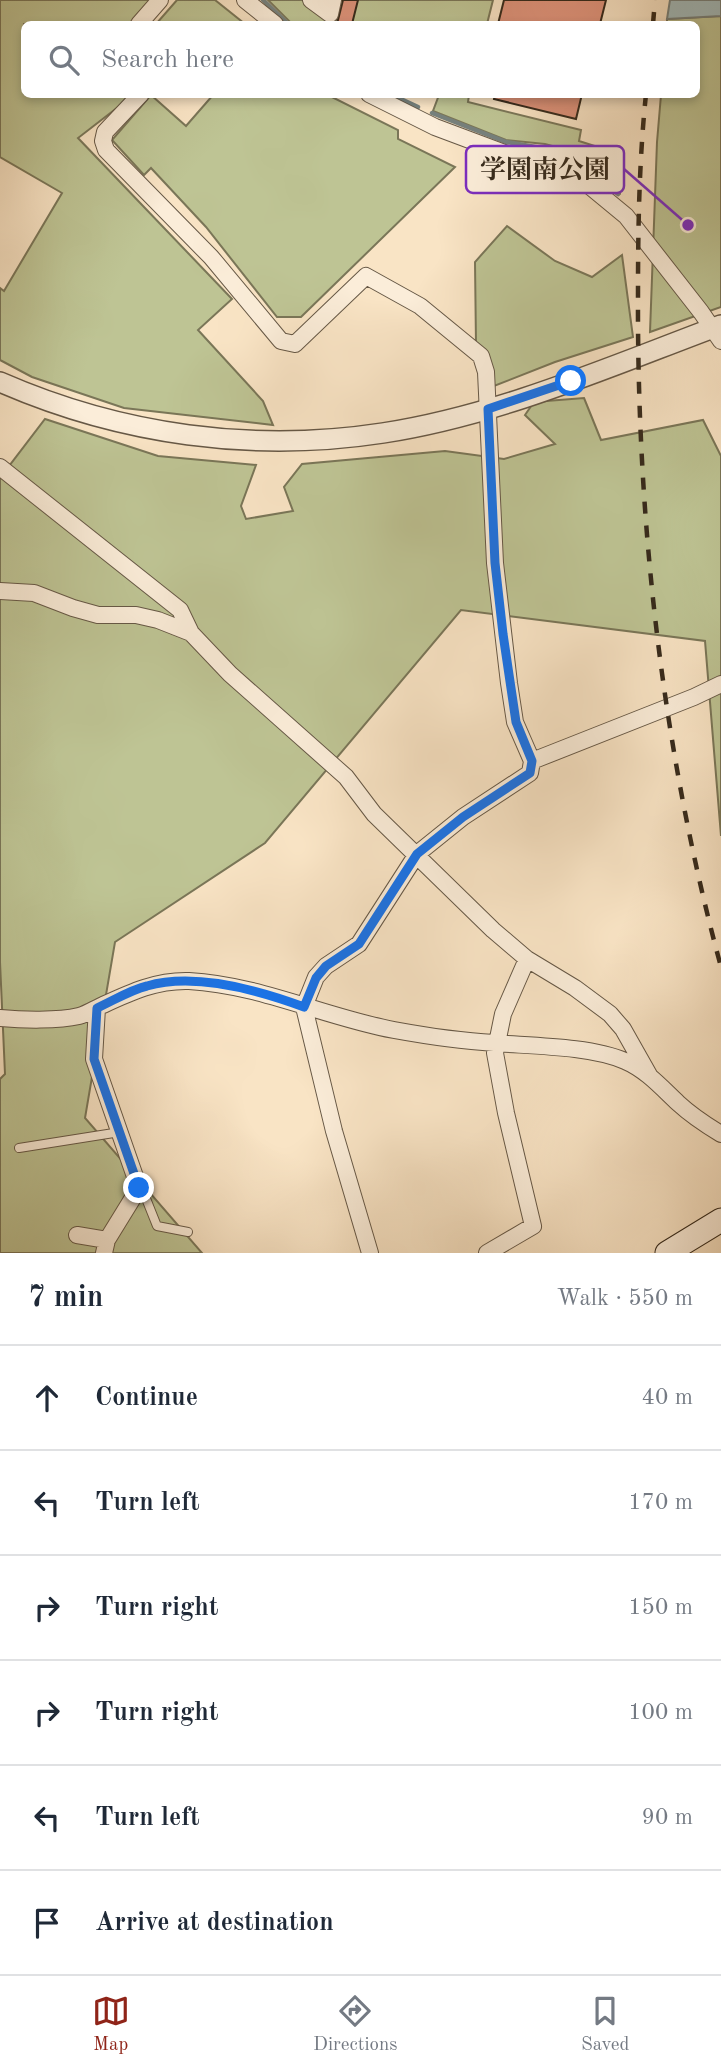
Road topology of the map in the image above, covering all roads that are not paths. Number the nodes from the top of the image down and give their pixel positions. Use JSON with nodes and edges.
{"nodes":[{"id":1,"x":160,"y":0,"type":"edge"},
{"id":2,"x":245,"y":0,"type":"edge"},
{"id":3,"x":312,"y":0,"type":"edge"},
{"id":4,"x":333,"y":0,"type":"edge"},
{"id":5,"x":142,"y":21,"type":"edge"},
{"id":6,"x":271,"y":21,"type":"edge"},
{"id":7,"x":137,"y":98,"type":"edge"},
{"id":8,"x":377,"y":98,"type":"edge"},
{"id":9,"x":718,"y":332,"type":"edge"},
{"id":10,"x":0,"y":382,"type":"edge"},
{"id":11,"x":488,"y":409,"type":"junction"},
{"id":12,"x":0,"y":467,"type":"edge"},
{"id":13,"x":0,"y":591,"type":"edge"},
{"id":14,"x":191,"y":633,"type":"junction"},
{"id":15,"x":721,"y":684,"type":"edge"},
{"id":16,"x":532,"y":761,"type":"junction"},
{"id":17,"x":417,"y":854,"type":"junction"},
{"id":18,"x":527,"y":959,"type":"junction"},
{"id":19,"x":304,"y":1007,"type":"junction"},
{"id":20,"x":97,"y":1008,"type":"junction"},
{"id":21,"x":0,"y":1018,"type":"edge"},
{"id":22,"x":496,"y":1044,"type":"junction"},
{"id":23,"x":649,"y":1075,"type":"junction"},
{"id":24,"x":120,"y":1132,"type":"junction"},
{"id":25,"x":721,"y":1134,"type":"edge"},
{"id":26,"x":19,"y":1148,"type":"dead end"},
{"id":27,"x":139,"y":1188,"type":"junction"},
{"id":28,"x":721,"y":1220,"type":"edge"},
{"id":29,"x":188,"y":1232,"type":"dead end"},
{"id":30,"x":77,"y":1235,"type":"dead end"},
{"id":31,"x":105,"y":1246,"type":"edge"},
{"id":32,"x":370,"y":1253,"type":"edge"},
{"id":33,"x":487,"y":1253,"type":"edge"},
{"id":34,"x":667,"y":1253,"type":"edge"}],
"edges":[{"from":1,"to":5,"type":"street"},
{"from":2,"to":6,"type":"street"},
{"from":3,"to":4,"type":"street"},
{"from":7,"to":11,"type":"street"},
{"from":8,"to":9,"type":"street"},
{"from":9,"to":11,"type":"street"},
{"from":10,"to":11,"type":"street"},
{"from":11,"to":16,"type":"street"},
{"from":12,"to":14,"type":"street"},
{"from":13,"to":14,"type":"street"},
{"from":14,"to":17,"type":"street"},
{"from":15,"to":16,"type":"street"},
{"from":16,"to":17,"type":"street"},
{"from":17,"to":18,"type":"street"},
{"from":17,"to":19,"type":"street"},
{"from":18,"to":22,"type":"street"},
{"from":18,"to":23,"type":"street"},
{"from":19,"to":20,"type":"street"},
{"from":19,"to":22,"type":"street"},
{"from":19,"to":32,"type":"street"},
{"from":20,"to":21,"type":"street"},
{"from":20,"to":24,"type":"street"},
{"from":22,"to":23,"type":"street"},
{"from":22,"to":33,"type":"street"},
{"from":23,"to":25,"type":"street"},
{"from":24,"to":26,"type":"lane"},
{"from":24,"to":27,"type":"street"},
{"from":27,"to":29,"type":"lane"},
{"from":27,"to":31,"type":"street"},
{"from":28,"to":34,"type":"main road"},
{"from":30,"to":31,"type":"street"}]}
